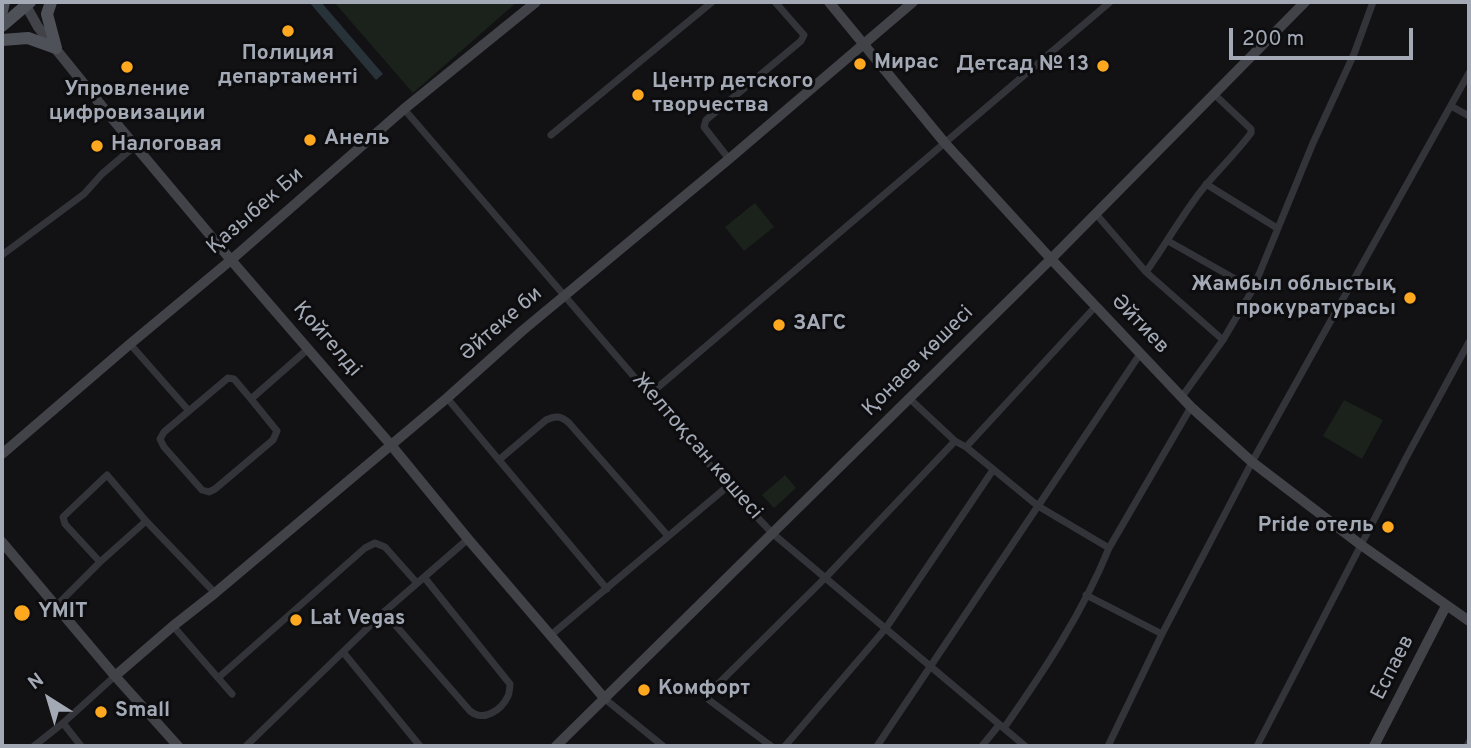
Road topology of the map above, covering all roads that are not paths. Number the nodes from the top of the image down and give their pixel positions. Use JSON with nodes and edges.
{"nodes":[{"id":1,"x":4,"y":2,"type":"edge"},
{"id":2,"x":51,"y":2,"type":"edge"},
{"id":3,"x":536,"y":2,"type":"edge"},
{"id":4,"x":712,"y":2,"type":"edge"},
{"id":5,"x":775,"y":2,"type":"edge"},
{"id":6,"x":829,"y":2,"type":"edge"},
{"id":7,"x":913,"y":2,"type":"edge"},
{"id":8,"x":1110,"y":2,"type":"edge"},
{"id":9,"x":1304,"y":2,"type":"edge"},
{"id":10,"x":1373,"y":2,"type":"edge"},
{"id":11,"x":27,"y":3,"type":"edge"},
{"id":12,"x":2,"y":10,"type":"edge"},
{"id":13,"x":2,"y":26,"type":"edge"},
{"id":14,"x":2,"y":40,"type":"edge"},
{"id":15,"x":864,"y":44,"type":"junction"},
{"id":16,"x":56,"y":48,"type":"junction"},
{"id":17,"x":1469,"y":73,"type":"edge"},
{"id":18,"x":1214,"y":94,"type":"junction"},
{"id":19,"x":1451,"y":106,"type":"junction"},
{"id":20,"x":404,"y":110,"type":"junction"},
{"id":21,"x":1469,"y":116,"type":"edge"},
{"id":22,"x":551,"y":135,"type":"dead end"},
{"id":23,"x":944,"y":142,"type":"junction"},
{"id":24,"x":136,"y":145,"type":"junction"},
{"id":25,"x":729,"y":159,"type":"junction"},
{"id":26,"x":1206,"y":184,"type":"junction"},
{"id":27,"x":1096,"y":214,"type":"junction"},
{"id":28,"x":1277,"y":228,"type":"junction"},
{"id":29,"x":1168,"y":242,"type":"junction"},
{"id":30,"x":2,"y":255,"type":"edge"},
{"id":31,"x":231,"y":260,"type":"junction"},
{"id":32,"x":1051,"y":260,"type":"junction"},
{"id":33,"x":1146,"y":272,"type":"junction"},
{"id":34,"x":1252,"y":289,"type":"junction"},
{"id":35,"x":564,"y":296,"type":"junction"},
{"id":36,"x":1095,"y":307,"type":"junction"},
{"id":37,"x":1223,"y":340,"type":"junction"},
{"id":38,"x":1469,"y":342,"type":"edge"},
{"id":39,"x":130,"y":344,"type":"junction"},
{"id":40,"x":308,"y":349,"type":"junction"},
{"id":41,"x":1140,"y":354,"type":"junction"},
{"id":42,"x":650,"y":394,"type":"junction"},
{"id":43,"x":447,"y":398,"type":"junction"},
{"id":44,"x":1181,"y":398,"type":"junction"},
{"id":45,"x":251,"y":399,"type":"junction"},
{"id":46,"x":910,"y":399,"type":"junction"},
{"id":47,"x":1191,"y":407,"type":"junction"},
{"id":48,"x":189,"y":411,"type":"junction"},
{"id":49,"x":955,"y":441,"type":"junction"},
{"id":50,"x":391,"y":444,"type":"junction"},
{"id":51,"x":966,"y":447,"type":"junction"},
{"id":52,"x":2,"y":454,"type":"edge"},
{"id":53,"x":500,"y":458,"type":"junction"},
{"id":54,"x":1252,"y":462,"type":"junction"},
{"id":55,"x":993,"y":470,"type":"junction"},
{"id":56,"x":728,"y":486,"type":"junction"},
{"id":57,"x":1038,"y":506,"type":"junction"},
{"id":58,"x":146,"y":520,"type":"junction"},
{"id":59,"x":772,"y":533,"type":"junction"},
{"id":60,"x":668,"y":536,"type":"junction"},
{"id":61,"x":468,"y":539,"type":"junction"},
{"id":62,"x":2,"y":542,"type":"edge"},
{"id":63,"x":1361,"y":545,"type":"junction"},
{"id":64,"x":1109,"y":548,"type":"junction"},
{"id":65,"x":100,"y":562,"type":"junction"},
{"id":66,"x":826,"y":577,"type":"junction"},
{"id":67,"x":420,"y":580,"type":"junction"},
{"id":68,"x":607,"y":589,"type":"junction"},
{"id":69,"x":215,"y":593,"type":"junction"},
{"id":70,"x":1086,"y":595,"type":"junction"},
{"id":71,"x":56,"y":606,"type":"junction"},
{"id":72,"x":1446,"y":606,"type":"junction"},
{"id":73,"x":384,"y":612,"type":"junction"},
{"id":74,"x":1469,"y":621,"type":"edge"},
{"id":75,"x":173,"y":626,"type":"junction"},
{"id":76,"x":886,"y":628,"type":"junction"},
{"id":77,"x":1162,"y":634,"type":"junction"},
{"id":78,"x":551,"y":635,"type":"junction"},
{"id":79,"x":343,"y":652,"type":"junction"},
{"id":80,"x":931,"y":666,"type":"junction"},
{"id":81,"x":115,"y":676,"type":"junction"},
{"id":82,"x":218,"y":678,"type":"junction"},
{"id":83,"x":232,"y":694,"type":"dead end"},
{"id":84,"x":605,"y":699,"type":"junction"},
{"id":85,"x":63,"y":723,"type":"junction"},
{"id":86,"x":1001,"y":726,"type":"junction"},
{"id":87,"x":34,"y":746,"type":"edge"},
{"id":88,"x":81,"y":746,"type":"edge"},
{"id":89,"x":178,"y":746,"type":"edge"},
{"id":90,"x":246,"y":746,"type":"edge"},
{"id":91,"x":420,"y":746,"type":"edge"},
{"id":92,"x":556,"y":746,"type":"edge"},
{"id":93,"x":663,"y":746,"type":"edge"},
{"id":94,"x":771,"y":746,"type":"edge"},
{"id":95,"x":785,"y":746,"type":"edge"},
{"id":96,"x":877,"y":746,"type":"edge"},
{"id":97,"x":982,"y":746,"type":"edge"},
{"id":98,"x":1025,"y":746,"type":"edge"},
{"id":99,"x":1108,"y":746,"type":"edge"},
{"id":100,"x":1256,"y":746,"type":"edge"},
{"id":101,"x":1374,"y":746,"type":"edge"}],
"edges":[{"from":1,"to":12,"type":"main road"},
{"from":2,"to":16,"type":"main road"},
{"from":3,"to":20,"type":"street","name":"Қазыбек Би"},
{"from":4,"to":22,"type":"street"},
{"from":5,"to":25,"type":"street"},
{"from":6,"to":15,"type":"street","name":"Әйтиев"},
{"from":7,"to":15,"type":"street","name":"Әйтеке би"},
{"from":8,"to":23,"type":"street"},
{"from":9,"to":18,"type":"street","name":"Қонаев көшесі"},
{"from":10,"to":28,"type":"street"},
{"from":11,"to":13,"type":"main road"},
{"from":11,"to":16,"type":"street","name":"Қойгелді"},
{"from":14,"to":16,"type":"main road"},
{"from":15,"to":23,"type":"street","name":"Әйтиев"},
{"from":15,"to":25,"type":"street","name":"Әйтеке би"},
{"from":16,"to":24,"type":"street","name":"Қойгелді"},
{"from":17,"to":19,"type":"street"},
{"from":18,"to":26,"type":"street"},
{"from":18,"to":27,"type":"street","name":"Қонаев көшесі"},
{"from":19,"to":21,"type":"street"},
{"from":19,"to":54,"type":"street"},
{"from":20,"to":31,"type":"street","name":"Қазыбек Би"},
{"from":20,"to":35,"type":"street","name":"Желтоқсан көшесі"},
{"from":23,"to":32,"type":"street","name":"Әйтиев"},
{"from":23,"to":42,"type":"street"},
{"from":24,"to":30,"type":"street"},
{"from":24,"to":31,"type":"street","name":"Қойгелді"},
{"from":25,"to":35,"type":"street","name":"Әйтеке би"},
{"from":26,"to":28,"type":"street"},
{"from":26,"to":29,"type":"street"},
{"from":27,"to":32,"type":"street","name":"Қонаев көшесі"},
{"from":27,"to":33,"type":"street"},
{"from":28,"to":34,"type":"street"},
{"from":29,"to":33,"type":"street"},
{"from":29,"to":34,"type":"street"},
{"from":31,"to":39,"type":"street","name":"Қазыбек Би"},
{"from":31,"to":40,"type":"street","name":"Қойгелді"},
{"from":32,"to":36,"type":"street","name":"Әйтиев"},
{"from":32,"to":46,"type":"street","name":"Қонаев көшесі"},
{"from":33,"to":37,"type":"street"},
{"from":34,"to":37,"type":"street"},
{"from":35,"to":42,"type":"street","name":"Желтоқсан көшесі"},
{"from":35,"to":43,"type":"street","name":"Әйтеке би"},
{"from":36,"to":41,"type":"street","name":"Әйтиев"},
{"from":36,"to":51,"type":"street"},
{"from":37,"to":44,"type":"street"},
{"from":38,"to":63,"type":"street"},
{"from":39,"to":48,"type":"street"},
{"from":39,"to":52,"type":"street","name":"Қазыбек Би"},
{"from":40,"to":45,"type":"street"},
{"from":40,"to":50,"type":"street","name":"Қойгелді"},
{"from":41,"to":44,"type":"street","name":"Әйтиев"},
{"from":41,"to":57,"type":"street"},
{"from":42,"to":56,"type":"street","name":"Желтоқсан көшесі"},
{"from":43,"to":50,"type":"street","name":"Әйтеке би"},
{"from":43,"to":53,"type":"street"},
{"from":44,"to":47,"type":"street","name":"Әйтиев"},
{"from":45,"to":48,"type":"street"},
{"from":45,"to":48,"type":"street"},
{"from":46,"to":49,"type":"street"},
{"from":46,"to":59,"type":"street","name":"Қонаев көшесі"},
{"from":47,"to":54,"type":"street","name":"Әйтиев"},
{"from":47,"to":64,"type":"street"},
{"from":49,"to":51,"type":"street"},
{"from":49,"to":66,"type":"street"},
{"from":50,"to":61,"type":"street","name":"Қойгелді"},
{"from":50,"to":69,"type":"street","name":"Әйтеке би"},
{"from":51,"to":55,"type":"street"},
{"from":53,"to":60,"type":"street"},
{"from":53,"to":68,"type":"street"},
{"from":54,"to":63,"type":"street","name":"Әйтиев"},
{"from":54,"to":77,"type":"street"},
{"from":55,"to":57,"type":"street"},
{"from":55,"to":76,"type":"street"},
{"from":56,"to":59,"type":"street","name":"Желтоқсан көшесі"},
{"from":56,"to":60,"type":"street"},
{"from":57,"to":64,"type":"street"},
{"from":57,"to":80,"type":"street"},
{"from":58,"to":65,"type":"street"},
{"from":58,"to":65,"type":"street"},
{"from":58,"to":69,"type":"street"},
{"from":59,"to":66,"type":"street","name":"Желтоқсан көшесі"},
{"from":59,"to":84,"type":"street","name":"Қонаев көшесі"},
{"from":60,"to":68,"type":"street"},
{"from":61,"to":67,"type":"street"},
{"from":61,"to":78,"type":"street","name":"Қойгелді"},
{"from":62,"to":71,"type":"street"},
{"from":63,"to":72,"type":"street","name":"Әйтиев"},
{"from":63,"to":100,"type":"street"},
{"from":64,"to":70,"type":"street"},
{"from":65,"to":71,"type":"street"},
{"from":66,"to":76,"type":"street","name":"Желтоқсан көшесі"},
{"from":66,"to":94,"type":"street"},
{"from":67,"to":73,"type":"street"},
{"from":67,"to":73,"type":"street"},
{"from":67,"to":82,"type":"street"},
{"from":68,"to":78,"type":"street"},
{"from":69,"to":75,"type":"street","name":"Әйтеке би"},
{"from":70,"to":77,"type":"street"},
{"from":70,"to":86,"type":"street"},
{"from":71,"to":81,"type":"street"},
{"from":72,"to":74,"type":"street","name":"Әйтиев"},
{"from":72,"to":101,"type":"street","name":"Еспаев"},
{"from":73,"to":79,"type":"street"},
{"from":75,"to":81,"type":"street","name":"Әйтеке би"},
{"from":75,"to":82,"type":"street"},
{"from":76,"to":80,"type":"street","name":"Желтоқсан көшесі"},
{"from":76,"to":95,"type":"street"},
{"from":77,"to":99,"type":"street"},
{"from":78,"to":84,"type":"street","name":"Қойгелді"},
{"from":79,"to":90,"type":"street"},
{"from":79,"to":91,"type":"street"},
{"from":80,"to":86,"type":"street","name":"Желтоқсан көшесі"},
{"from":80,"to":96,"type":"street"},
{"from":81,"to":85,"type":"street"},
{"from":81,"to":89,"type":"street"},
{"from":82,"to":83,"type":"street"},
{"from":84,"to":92,"type":"street","name":"Қонаев көшесі"},
{"from":84,"to":93,"type":"street"},
{"from":85,"to":87,"type":"street"},
{"from":85,"to":88,"type":"street"},
{"from":86,"to":97,"type":"street"},
{"from":86,"to":98,"type":"street","name":"Желтоқсан көшесі"}]}
